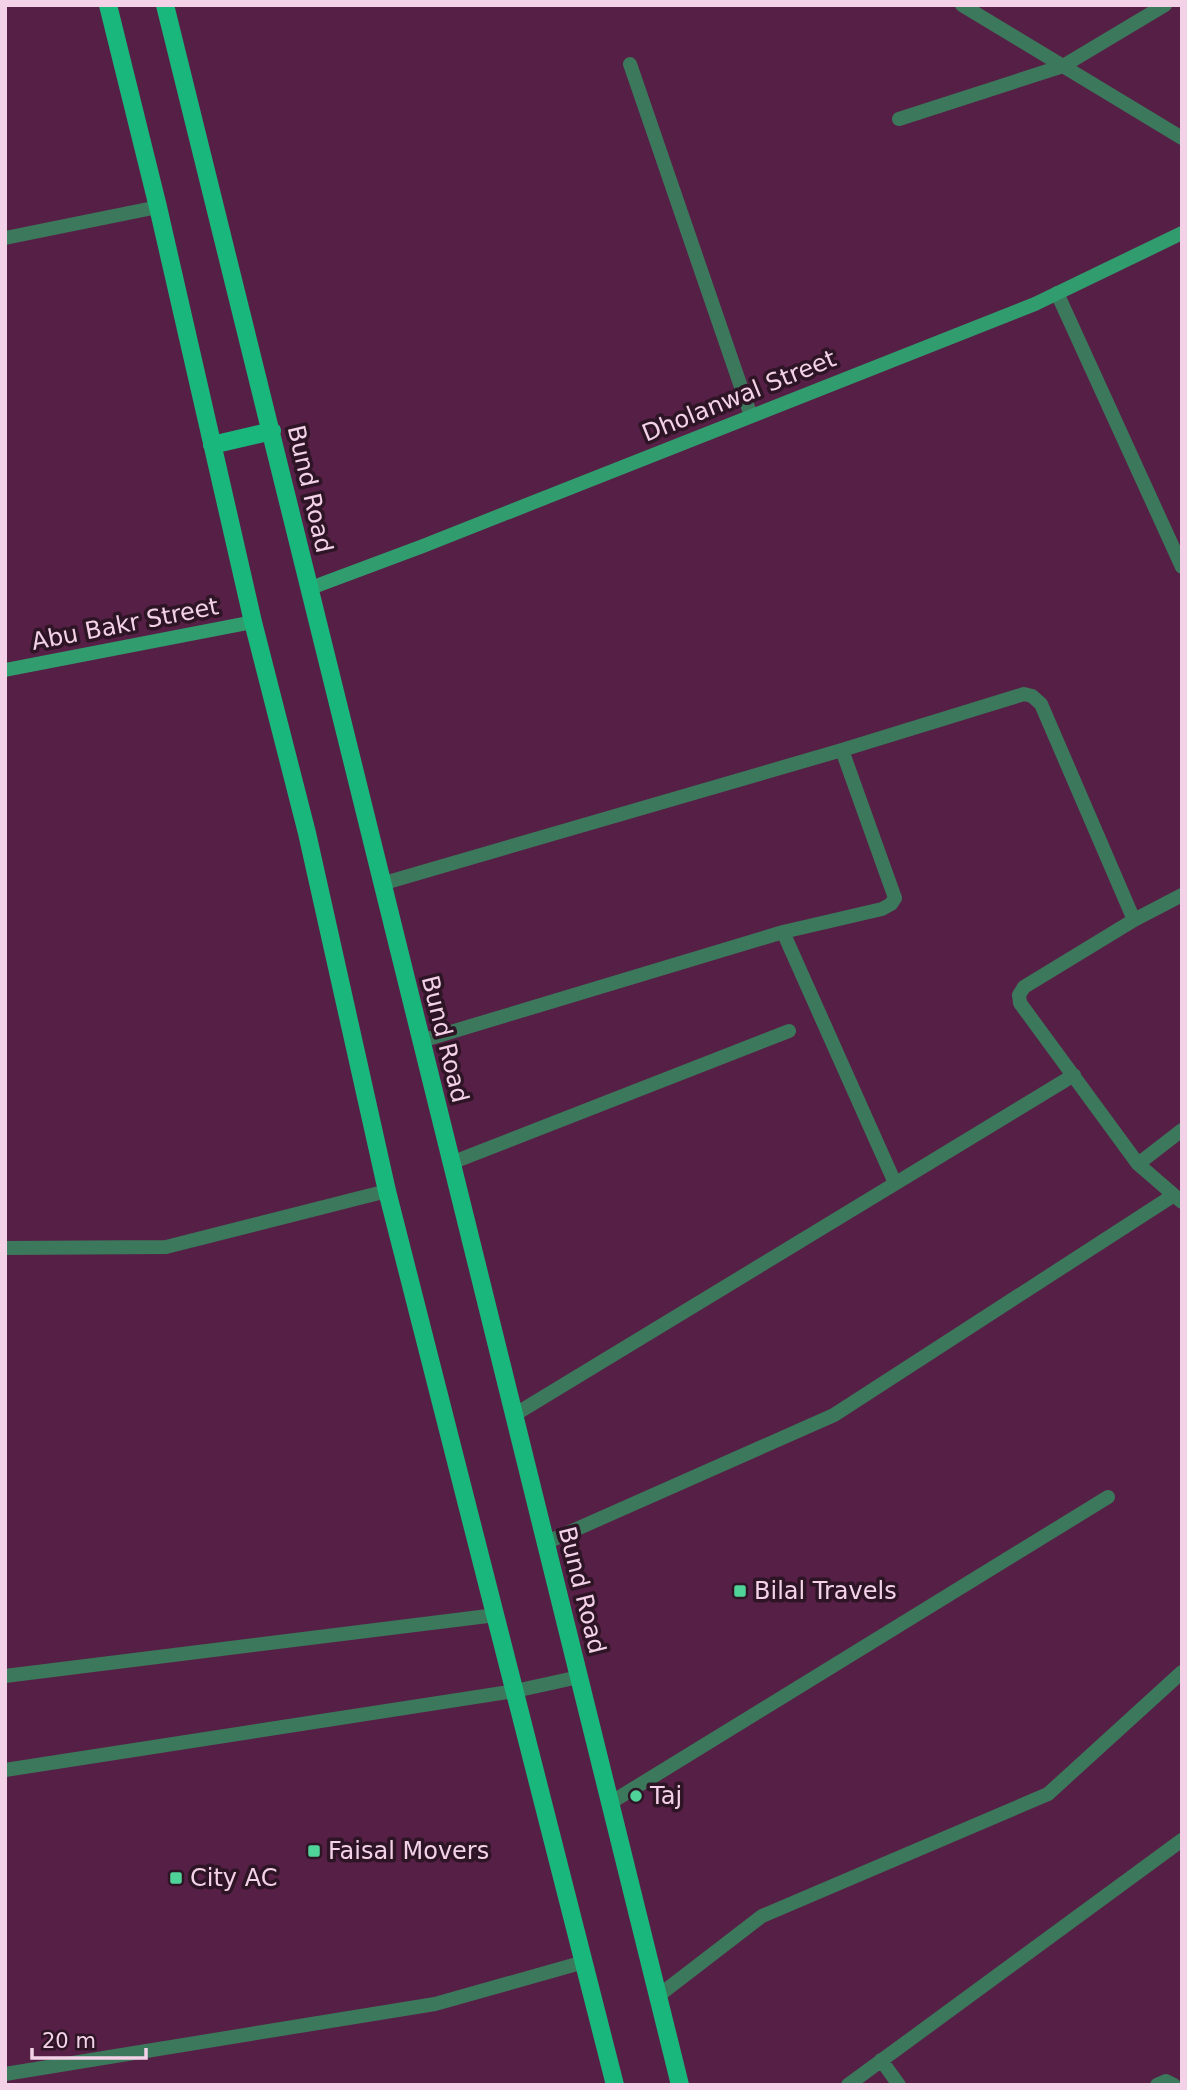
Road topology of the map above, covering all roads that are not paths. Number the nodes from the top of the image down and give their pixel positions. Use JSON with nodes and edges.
{"nodes":[{"id":1,"x":108,"y":5,"type":"edge"},
{"id":2,"x":165,"y":5,"type":"edge"},
{"id":3,"x":962,"y":5,"type":"edge"},
{"id":4,"x":1165,"y":5,"type":"edge"},
{"id":5,"x":630,"y":64,"type":"dead end"},
{"id":6,"x":1063,"y":66,"type":"junction"},
{"id":7,"x":899,"y":119,"type":"dead end"},
{"id":8,"x":1182,"y":138,"type":"edge"},
{"id":9,"x":158,"y":207,"type":"junction"},
{"id":10,"x":1182,"y":233,"type":"edge"},
{"id":11,"x":5,"y":238,"type":"edge"},
{"id":12,"x":1057,"y":293,"type":"junction"},
{"id":13,"x":751,"y":416,"type":"junction"},
{"id":14,"x":272,"y":431,"type":"junction"},
{"id":15,"x":212,"y":445,"type":"junction"},
{"id":16,"x":1182,"y":567,"type":"edge"},
{"id":17,"x":308,"y":589,"type":"junction"},
{"id":18,"x":253,"y":622,"type":"junction"},
{"id":19,"x":5,"y":670,"type":"edge"},
{"id":20,"x":842,"y":750,"type":"junction"},
{"id":21,"x":382,"y":884,"type":"junction"},
{"id":22,"x":1182,"y":895,"type":"edge"},
{"id":23,"x":1134,"y":920,"type":"junction"},
{"id":24,"x":783,"y":932,"type":"junction"},
{"id":25,"x":789,"y":1031,"type":"dead end"},
{"id":26,"x":421,"y":1041,"type":"junction"},
{"id":27,"x":1074,"y":1074,"type":"junction"},
{"id":28,"x":1182,"y":1130,"type":"edge"},
{"id":29,"x":451,"y":1163,"type":"junction"},
{"id":30,"x":1138,"y":1164,"type":"junction"},
{"id":31,"x":895,"y":1183,"type":"junction"},
{"id":32,"x":387,"y":1191,"type":"junction"},
{"id":33,"x":1178,"y":1198,"type":"edge"},
{"id":34,"x":5,"y":1248,"type":"edge"},
{"id":35,"x":514,"y":1415,"type":"junction"},
{"id":36,"x":1108,"y":1497,"type":"dead end"},
{"id":37,"x":545,"y":1543,"type":"junction"},
{"id":38,"x":496,"y":1615,"type":"junction"},
{"id":39,"x":1182,"y":1672,"type":"edge"},
{"id":40,"x":5,"y":1676,"type":"edge"},
{"id":41,"x":579,"y":1677,"type":"junction"},
{"id":42,"x":515,"y":1690,"type":"junction"},
{"id":43,"x":5,"y":1770,"type":"edge"},
{"id":44,"x":610,"y":1803,"type":"junction"},
{"id":45,"x":1182,"y":1840,"type":"edge"},
{"id":46,"x":583,"y":1962,"type":"junction"},
{"id":47,"x":658,"y":1996,"type":"junction"},
{"id":48,"x":881,"y":2060,"type":"junction"},
{"id":49,"x":5,"y":2074,"type":"edge"},
{"id":50,"x":615,"y":2085,"type":"edge"},
{"id":51,"x":680,"y":2085,"type":"edge"},
{"id":52,"x":848,"y":2085,"type":"edge"},
{"id":53,"x":899,"y":2085,"type":"edge"},
{"id":54,"x":1157,"y":2085,"type":"edge"},
{"id":55,"x":1174,"y":2085,"type":"edge"}],
"edges":[{"from":1,"to":9,"type":"main road"},
{"from":2,"to":14,"type":"main road","name":"Bund Road"},
{"from":3,"to":6,"type":"street"},
{"from":4,"to":6,"type":"street"},
{"from":5,"to":13,"type":"street"},
{"from":6,"to":7,"type":"street"},
{"from":6,"to":8,"type":"street"},
{"from":9,"to":11,"type":"street"},
{"from":9,"to":15,"type":"main road"},
{"from":10,"to":12,"type":"street","name":"Dholanwal Street"},
{"from":12,"to":13,"type":"street","name":"Dholanwal Street"},
{"from":12,"to":16,"type":"street"},
{"from":13,"to":17,"type":"street","name":"Dholanwal Street"},
{"from":14,"to":15,"type":"main road"},
{"from":14,"to":17,"type":"main road","name":"Bund Road"},
{"from":15,"to":18,"type":"main road"},
{"from":17,"to":21,"type":"main road","name":"Bund Road"},
{"from":18,"to":19,"type":"street","name":"Abu Bakr Street"},
{"from":18,"to":32,"type":"main road"},
{"from":20,"to":21,"type":"street"},
{"from":20,"to":23,"type":"street"},
{"from":20,"to":24,"type":"street"},
{"from":21,"to":26,"type":"main road","name":"Bund Road"},
{"from":22,"to":23,"type":"street"},
{"from":23,"to":27,"type":"street"},
{"from":24,"to":26,"type":"street"},
{"from":24,"to":31,"type":"street"},
{"from":25,"to":29,"type":"street"},
{"from":26,"to":29,"type":"main road","name":"Bund Road"},
{"from":27,"to":30,"type":"street"},
{"from":27,"to":31,"type":"street"},
{"from":28,"to":30,"type":"street"},
{"from":29,"to":35,"type":"main road","name":"Bund Road"},
{"from":30,"to":33,"type":"street"},
{"from":31,"to":35,"type":"street"},
{"from":32,"to":34,"type":"street"},
{"from":32,"to":38,"type":"main road"},
{"from":33,"to":37,"type":"street"},
{"from":35,"to":37,"type":"main road","name":"Bund Road"},
{"from":36,"to":44,"type":"street"},
{"from":37,"to":41,"type":"main road","name":"Bund Road"},
{"from":38,"to":40,"type":"street"},
{"from":38,"to":42,"type":"main road"},
{"from":39,"to":47,"type":"street"},
{"from":41,"to":42,"type":"street"},
{"from":41,"to":44,"type":"main road","name":"Bund Road"},
{"from":42,"to":43,"type":"street"},
{"from":42,"to":46,"type":"main road"},
{"from":44,"to":47,"type":"main road","name":"Bund Road"},
{"from":45,"to":48,"type":"street"},
{"from":46,"to":49,"type":"street"},
{"from":46,"to":50,"type":"main road"},
{"from":47,"to":51,"type":"main road","name":"Bund Road"},
{"from":48,"to":52,"type":"street"},
{"from":48,"to":53,"type":"street"},
{"from":54,"to":55,"type":"street"}]}
